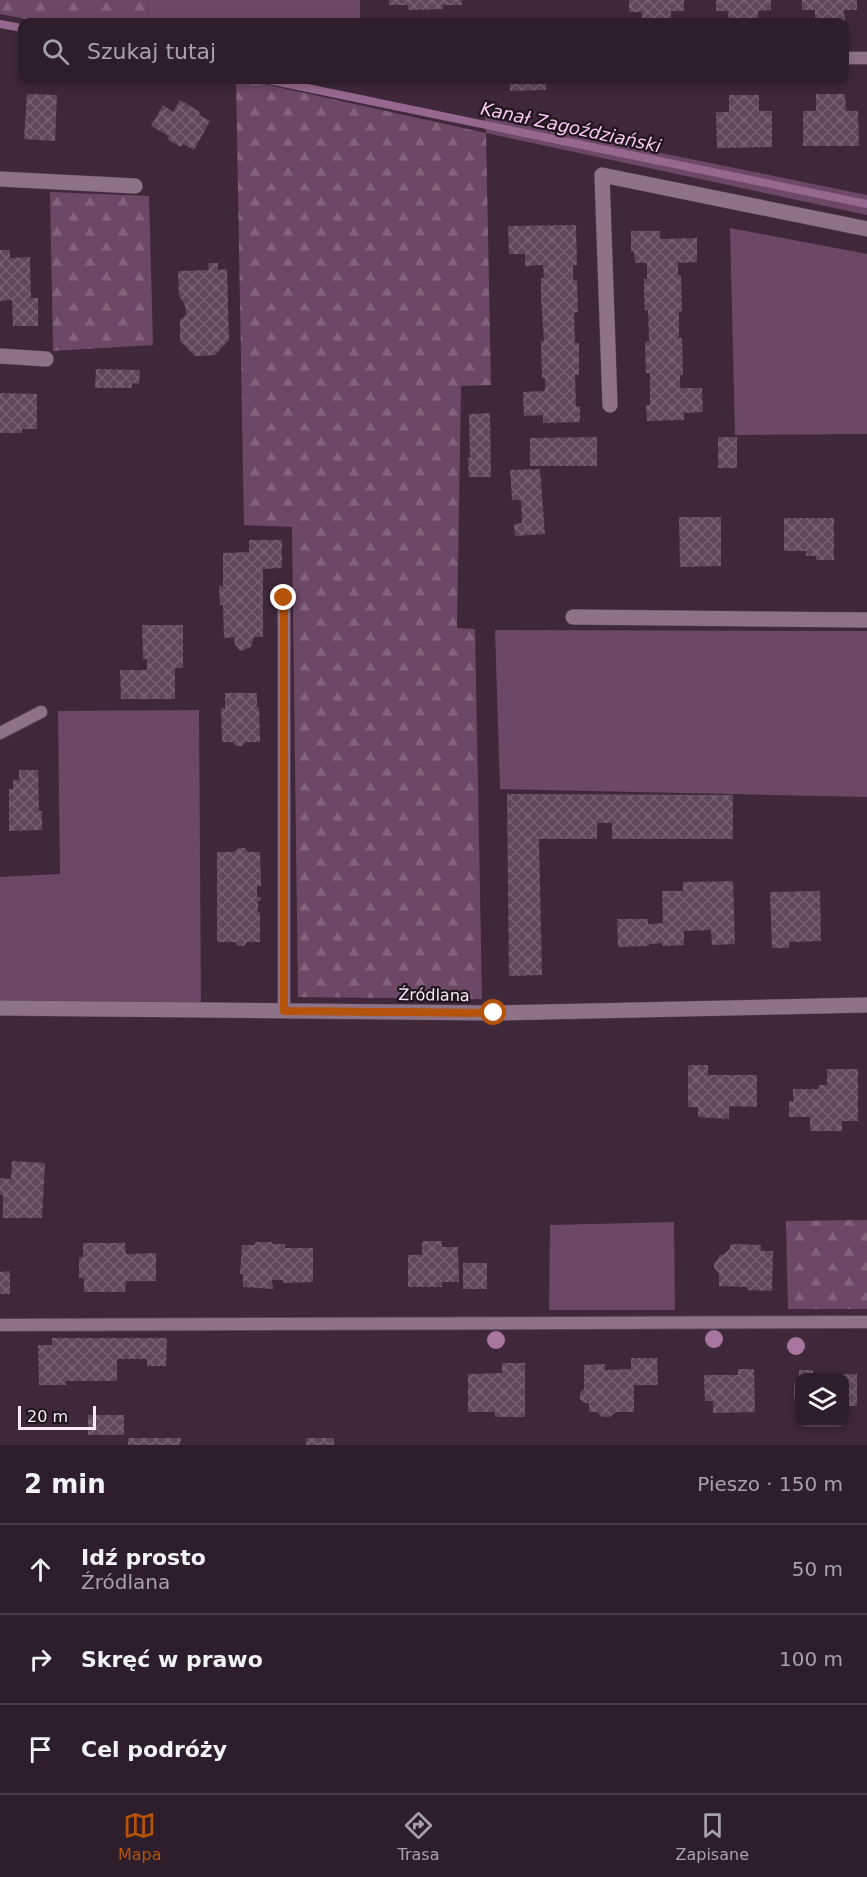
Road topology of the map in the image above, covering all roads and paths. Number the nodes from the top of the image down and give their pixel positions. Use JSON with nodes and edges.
{"nodes":[{"id":1,"x":849,"y":58,"type":"edge"},
{"id":2,"x":867,"y":58,"type":"edge"},
{"id":3,"x":0,"y":179,"type":"edge"},
{"id":4,"x":135,"y":186,"type":"dead end"},
{"id":5,"x":867,"y":229,"type":"edge"},
{"id":6,"x":0,"y":356,"type":"edge"},
{"id":7,"x":46,"y":359,"type":"dead end"},
{"id":8,"x":610,"y":405,"type":"dead end"},
{"id":9,"x":284,"y":598,"type":"dead end"},
{"id":10,"x":573,"y":617,"type":"dead end"},
{"id":11,"x":867,"y":620,"type":"edge"},
{"id":12,"x":41,"y":712,"type":"dead end"},
{"id":13,"x":0,"y":733,"type":"edge"},
{"id":14,"x":867,"y":1005,"type":"edge"},
{"id":15,"x":0,"y":1008,"type":"edge"},
{"id":16,"x":284,"y":1011,"type":"junction"},
{"id":17,"x":867,"y":1322,"type":"edge"},
{"id":18,"x":0,"y":1325,"type":"edge"}],
"edges":[{"from":1,"to":2,"type":"lane"},
{"from":3,"to":4,"type":"street"},
{"from":5,"to":8,"type":"street"},
{"from":6,"to":7,"type":"street"},
{"from":9,"to":16,"type":"lane"},
{"from":10,"to":11,"type":"street"},
{"from":12,"to":13,"type":"lane"},
{"from":14,"to":16,"type":"street","name":"Źródlana"},
{"from":15,"to":16,"type":"street","name":"Źródlana"},
{"from":17,"to":18,"type":"lane"}]}
